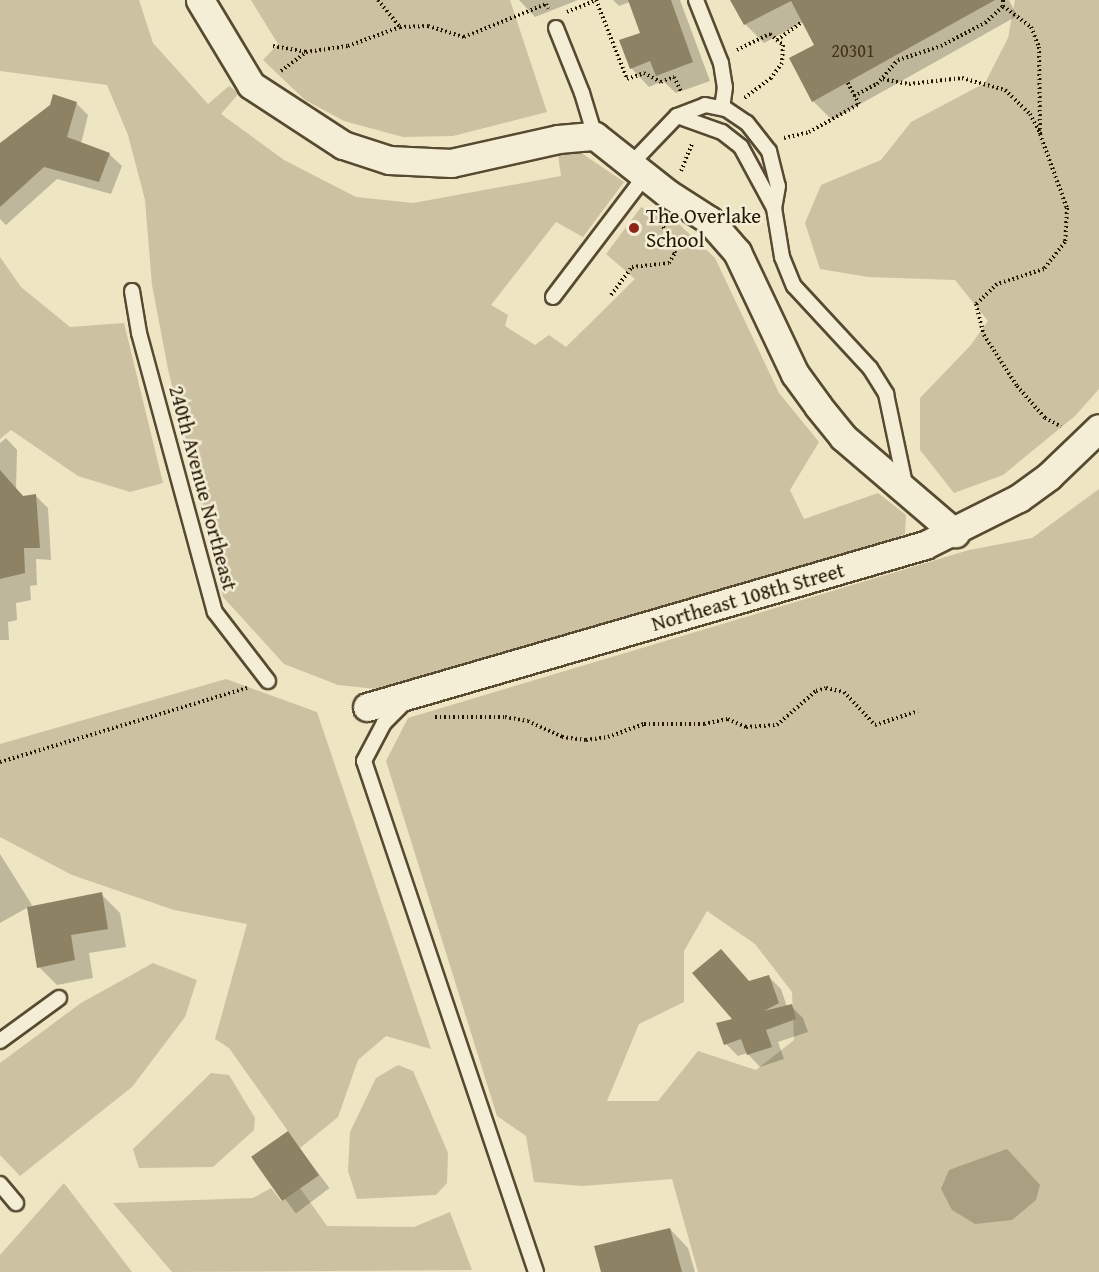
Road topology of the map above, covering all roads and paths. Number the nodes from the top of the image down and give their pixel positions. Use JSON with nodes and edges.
{"nodes":[{"id":1,"x":200,"y":0,"type":"edge"},
{"id":2,"x":378,"y":0,"type":"edge"},
{"id":3,"x":596,"y":0,"type":"edge"},
{"id":4,"x":696,"y":0,"type":"edge"},
{"id":5,"x":1002,"y":0,"type":"edge"},
{"id":6,"x":1003,"y":6,"type":"junction"},
{"id":7,"x":562,"y":13,"type":"dead end"},
{"id":8,"x":802,"y":22,"type":"dead end"},
{"id":9,"x":554,"y":23,"type":"joint"},
{"id":10,"x":400,"y":27,"type":"junction"},
{"id":11,"x":777,"y":40,"type":"junction"},
{"id":12,"x":273,"y":46,"type":"dead end"},
{"id":13,"x":721,"y":63,"type":"junction"},
{"id":14,"x":882,"y":79,"type":"junction"},
{"id":15,"x":848,"y":83,"type":"dead end"},
{"id":16,"x":854,"y":96,"type":"junction"},
{"id":17,"x":738,"y":102,"type":"dead end"},
{"id":18,"x":722,"y":108,"type":"junction"},
{"id":19,"x":677,"y":116,"type":"junction"},
{"id":20,"x":697,"y":133,"type":"dead end"},
{"id":21,"x":1040,"y":134,"type":"junction"},
{"id":22,"x":595,"y":136,"type":"junction"},
{"id":23,"x":777,"y":142,"type":"dead end"},
{"id":24,"x":638,"y":170,"type":"junction"},
{"id":25,"x":672,"y":186,"type":"junction"},
{"id":26,"x":774,"y":208,"type":"junction"},
{"id":27,"x":657,"y":218,"type":"dead end"},
{"id":28,"x":132,"y":291,"type":"dead end"},
{"id":29,"x":611,"y":295,"type":"dead end"},
{"id":30,"x":553,"y":297,"type":"dead end"},
{"id":31,"x":1063,"y":427,"type":"dead end"},
{"id":32,"x":1099,"y":428,"type":"edge"},
{"id":33,"x":906,"y":491,"type":"junction"},
{"id":34,"x":955,"y":533,"type":"junction"},
{"id":35,"x":268,"y":681,"type":"joint"},
{"id":36,"x":409,"y":698,"type":"junction"},
{"id":37,"x":367,"y":707,"type":"dead end"},
{"id":38,"x":918,"y":711,"type":"dead end"},
{"id":39,"x":0,"y":762,"type":"edge"},
{"id":40,"x":59,"y":998,"type":"dead end"},
{"id":41,"x":0,"y":1041,"type":"edge"},
{"id":42,"x":0,"y":1184,"type":"edge"},
{"id":43,"x":16,"y":1203,"type":"dead end"},
{"id":44,"x":536,"y":1272,"type":"edge"}],
"edges":[{"from":1,"to":22,"type":"street"},
{"from":2,"to":10,"type":"path"},
{"from":3,"to":7,"type":"path"},
{"from":4,"to":13,"type":"lane"},
{"from":5,"to":6,"type":"path"},
{"from":6,"to":14,"type":"path"},
{"from":6,"to":21,"type":"path"},
{"from":8,"to":11,"type":"path"},
{"from":9,"to":10,"type":"path"},
{"from":9,"to":22,"type":"lane"},
{"from":10,"to":12,"type":"path"},
{"from":11,"to":13,"type":"path"},
{"from":11,"to":17,"type":"path"},
{"from":13,"to":18,"type":"lane"},
{"from":14,"to":16,"type":"path"},
{"from":14,"to":21,"type":"path"},
{"from":15,"to":16,"type":"path"},
{"from":16,"to":23,"type":"path"},
{"from":18,"to":19,"type":"lane"},
{"from":18,"to":26,"type":"lane"},
{"from":19,"to":24,"type":"lane"},
{"from":19,"to":26,"type":"lane"},
{"from":20,"to":25,"type":"path"},
{"from":21,"to":31,"type":"path"},
{"from":22,"to":24,"type":"street"},
{"from":24,"to":25,"type":"street"},
{"from":24,"to":30,"type":"lane"},
{"from":25,"to":33,"type":"street"},
{"from":26,"to":33,"type":"lane"},
{"from":27,"to":29,"type":"path"},
{"from":28,"to":35,"type":"lane","name":"240th Avenue Northeast"},
{"from":32,"to":34,"type":"street","name":"Northeast 108th Street"},
{"from":33,"to":34,"type":"street"},
{"from":34,"to":36,"type":"street","name":"Northeast 108th Street"},
{"from":35,"to":39,"type":"path"},
{"from":36,"to":37,"type":"street","name":"Northeast 108th Street"},
{"from":36,"to":38,"type":"path"},
{"from":36,"to":44,"type":"lane"},
{"from":40,"to":41,"type":"lane"},
{"from":42,"to":43,"type":"lane"}]}
